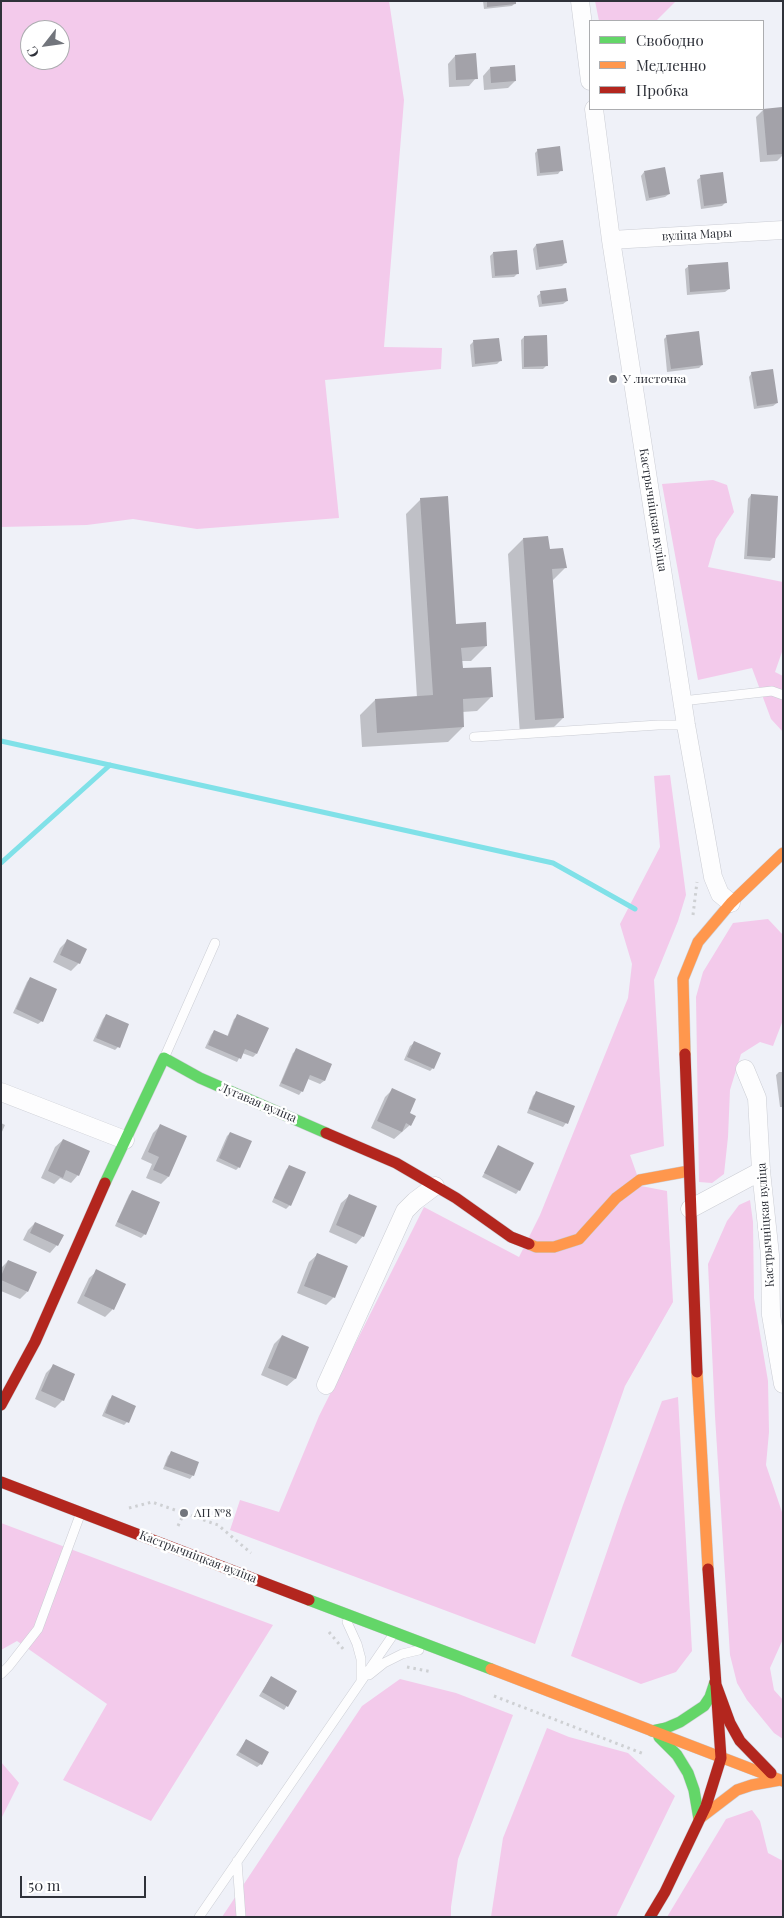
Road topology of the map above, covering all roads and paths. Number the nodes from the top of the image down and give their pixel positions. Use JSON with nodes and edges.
{"nodes":[{"id":1,"x":580,"y":1,"type":"edge"},
{"id":2,"x":589,"y":73,"type":"edge"},
{"id":3,"x":594,"y":110,"type":"edge"},
{"id":4,"x":783,"y":230,"type":"edge"},
{"id":5,"x":611,"y":240,"type":"junction"},
{"id":6,"x":783,"y":695,"type":"edge"},
{"id":7,"x":682,"y":701,"type":"junction"},
{"id":8,"x":686,"y":725,"type":"junction"},
{"id":9,"x":474,"y":738,"type":"dead end"},
{"id":10,"x":783,"y":853,"type":"edge"},
{"id":11,"x":731,"y":903,"type":"junction"},
{"id":12,"x":215,"y":943,"type":"dead end"},
{"id":13,"x":164,"y":1058,"type":"junction"},
{"id":14,"x":745,"y":1068,"type":"dead end"},
{"id":15,"x":1,"y":1092,"type":"edge"},
{"id":16,"x":125,"y":1140,"type":"junction"},
{"id":17,"x":689,"y":1171,"type":"junction"},
{"id":18,"x":761,"y":1171,"type":"junction"},
{"id":19,"x":435,"y":1186,"type":"junction"},
{"id":20,"x":690,"y":1209,"type":"junction"},
{"id":21,"x":783,"y":1384,"type":"edge"},
{"id":22,"x":326,"y":1385,"type":"dead end"},
{"id":23,"x":1,"y":1405,"type":"edge"},
{"id":24,"x":1,"y":1482,"type":"edge"},
{"id":25,"x":152,"y":1502,"type":"dead end"},
{"id":26,"x":82,"y":1512,"type":"junction"},
{"id":27,"x":255,"y":1556,"type":"dead end"},
{"id":28,"x":341,"y":1611,"type":"junction"},
{"id":29,"x":328,"y":1631,"type":"dead end"},
{"id":30,"x":395,"y":1632,"type":"junction"},
{"id":31,"x":436,"y":1648,"type":"junction"},
{"id":32,"x":361,"y":1659,"type":"junction"},
{"id":33,"x":379,"y":1667,"type":"junction"},
{"id":34,"x":434,"y":1672,"type":"dead end"},
{"id":35,"x":1,"y":1674,"type":"edge"},
{"id":36,"x":361,"y":1681,"type":"junction"},
{"id":37,"x":715,"y":1682,"type":"junction"},
{"id":38,"x":486,"y":1692,"type":"dead end"},
{"id":39,"x":652,"y":1731,"type":"junction"},
{"id":40,"x":651,"y":1756,"type":"dead end"},
{"id":41,"x":721,"y":1758,"type":"junction"},
{"id":42,"x":781,"y":1781,"type":"edge"},
{"id":43,"x":699,"y":1820,"type":"junction"},
{"id":44,"x":238,"y":1861,"type":"junction"},
{"id":45,"x":199,"y":1917,"type":"edge"},
{"id":46,"x":241,"y":1917,"type":"edge"},
{"id":47,"x":650,"y":1917,"type":"edge"}],
"edges":[{"from":1,"to":2,"type":"street"},
{"from":3,"to":5,"type":"street","name":"Кастрычніцкая вуліца"},
{"from":4,"to":5,"type":"street","name":"вуліца Мары"},
{"from":5,"to":7,"type":"street","name":"Кастрычніцкая вуліца"},
{"from":6,"to":7,"type":"lane"},
{"from":7,"to":8,"type":"street","name":"Кастрычніцкая вуліца"},
{"from":8,"to":9,"type":"lane"},
{"from":8,"to":11,"type":"street","name":"Кастрычніцкая вуліца"},
{"from":10,"to":11,"type":"street"},
{"from":11,"to":17,"type":"street"},
{"from":12,"to":13,"type":"lane"},
{"from":13,"to":16,"type":"street"},
{"from":13,"to":19,"type":"street","name":"Лугавая вуліца"},
{"from":14,"to":18,"type":"street","name":"Кастрычніцкая вуліца"},
{"from":15,"to":16,"type":"street"},
{"from":16,"to":23,"type":"street"},
{"from":17,"to":19,"type":"street","name":"Лугавая вуліца"},
{"from":17,"to":20,"type":"street"},
{"from":18,"to":20,"type":"street"},
{"from":18,"to":21,"type":"street","name":"Кастрычніцкая вуліца"},
{"from":19,"to":22,"type":"street"},
{"from":20,"to":37,"type":"street"},
{"from":24,"to":26,"type":"street","name":"Кастрычніцкая вуліца"},
{"from":25,"to":27,"type":"path"},
{"from":26,"to":28,"type":"street","name":"Кастрычніцкая вуліца"},
{"from":26,"to":35,"type":"lane"},
{"from":28,"to":30,"type":"street","name":"Кастрычніцкая вуліца"},
{"from":28,"to":32,"type":"lane"},
{"from":29,"to":32,"type":"path"},
{"from":30,"to":31,"type":"street","name":"Кастрычніцкая вуліца"},
{"from":30,"to":36,"type":"lane"},
{"from":31,"to":33,"type":"lane"},
{"from":31,"to":39,"type":"street","name":"Кастрычніцкая вуліца"},
{"from":32,"to":36,"type":"lane"},
{"from":33,"to":34,"type":"path"},
{"from":33,"to":36,"type":"lane"},
{"from":36,"to":44,"type":"lane"},
{"from":37,"to":39,"type":"street"},
{"from":37,"to":41,"type":"street"},
{"from":37,"to":42,"type":"street"},
{"from":38,"to":40,"type":"path"},
{"from":39,"to":41,"type":"street","name":"Кастрычніцкая вуліца"},
{"from":39,"to":43,"type":"street"},
{"from":41,"to":42,"type":"street"},
{"from":41,"to":43,"type":"street"},
{"from":42,"to":43,"type":"street"},
{"from":43,"to":47,"type":"street"},
{"from":44,"to":45,"type":"lane"},
{"from":44,"to":46,"type":"lane"}]}
